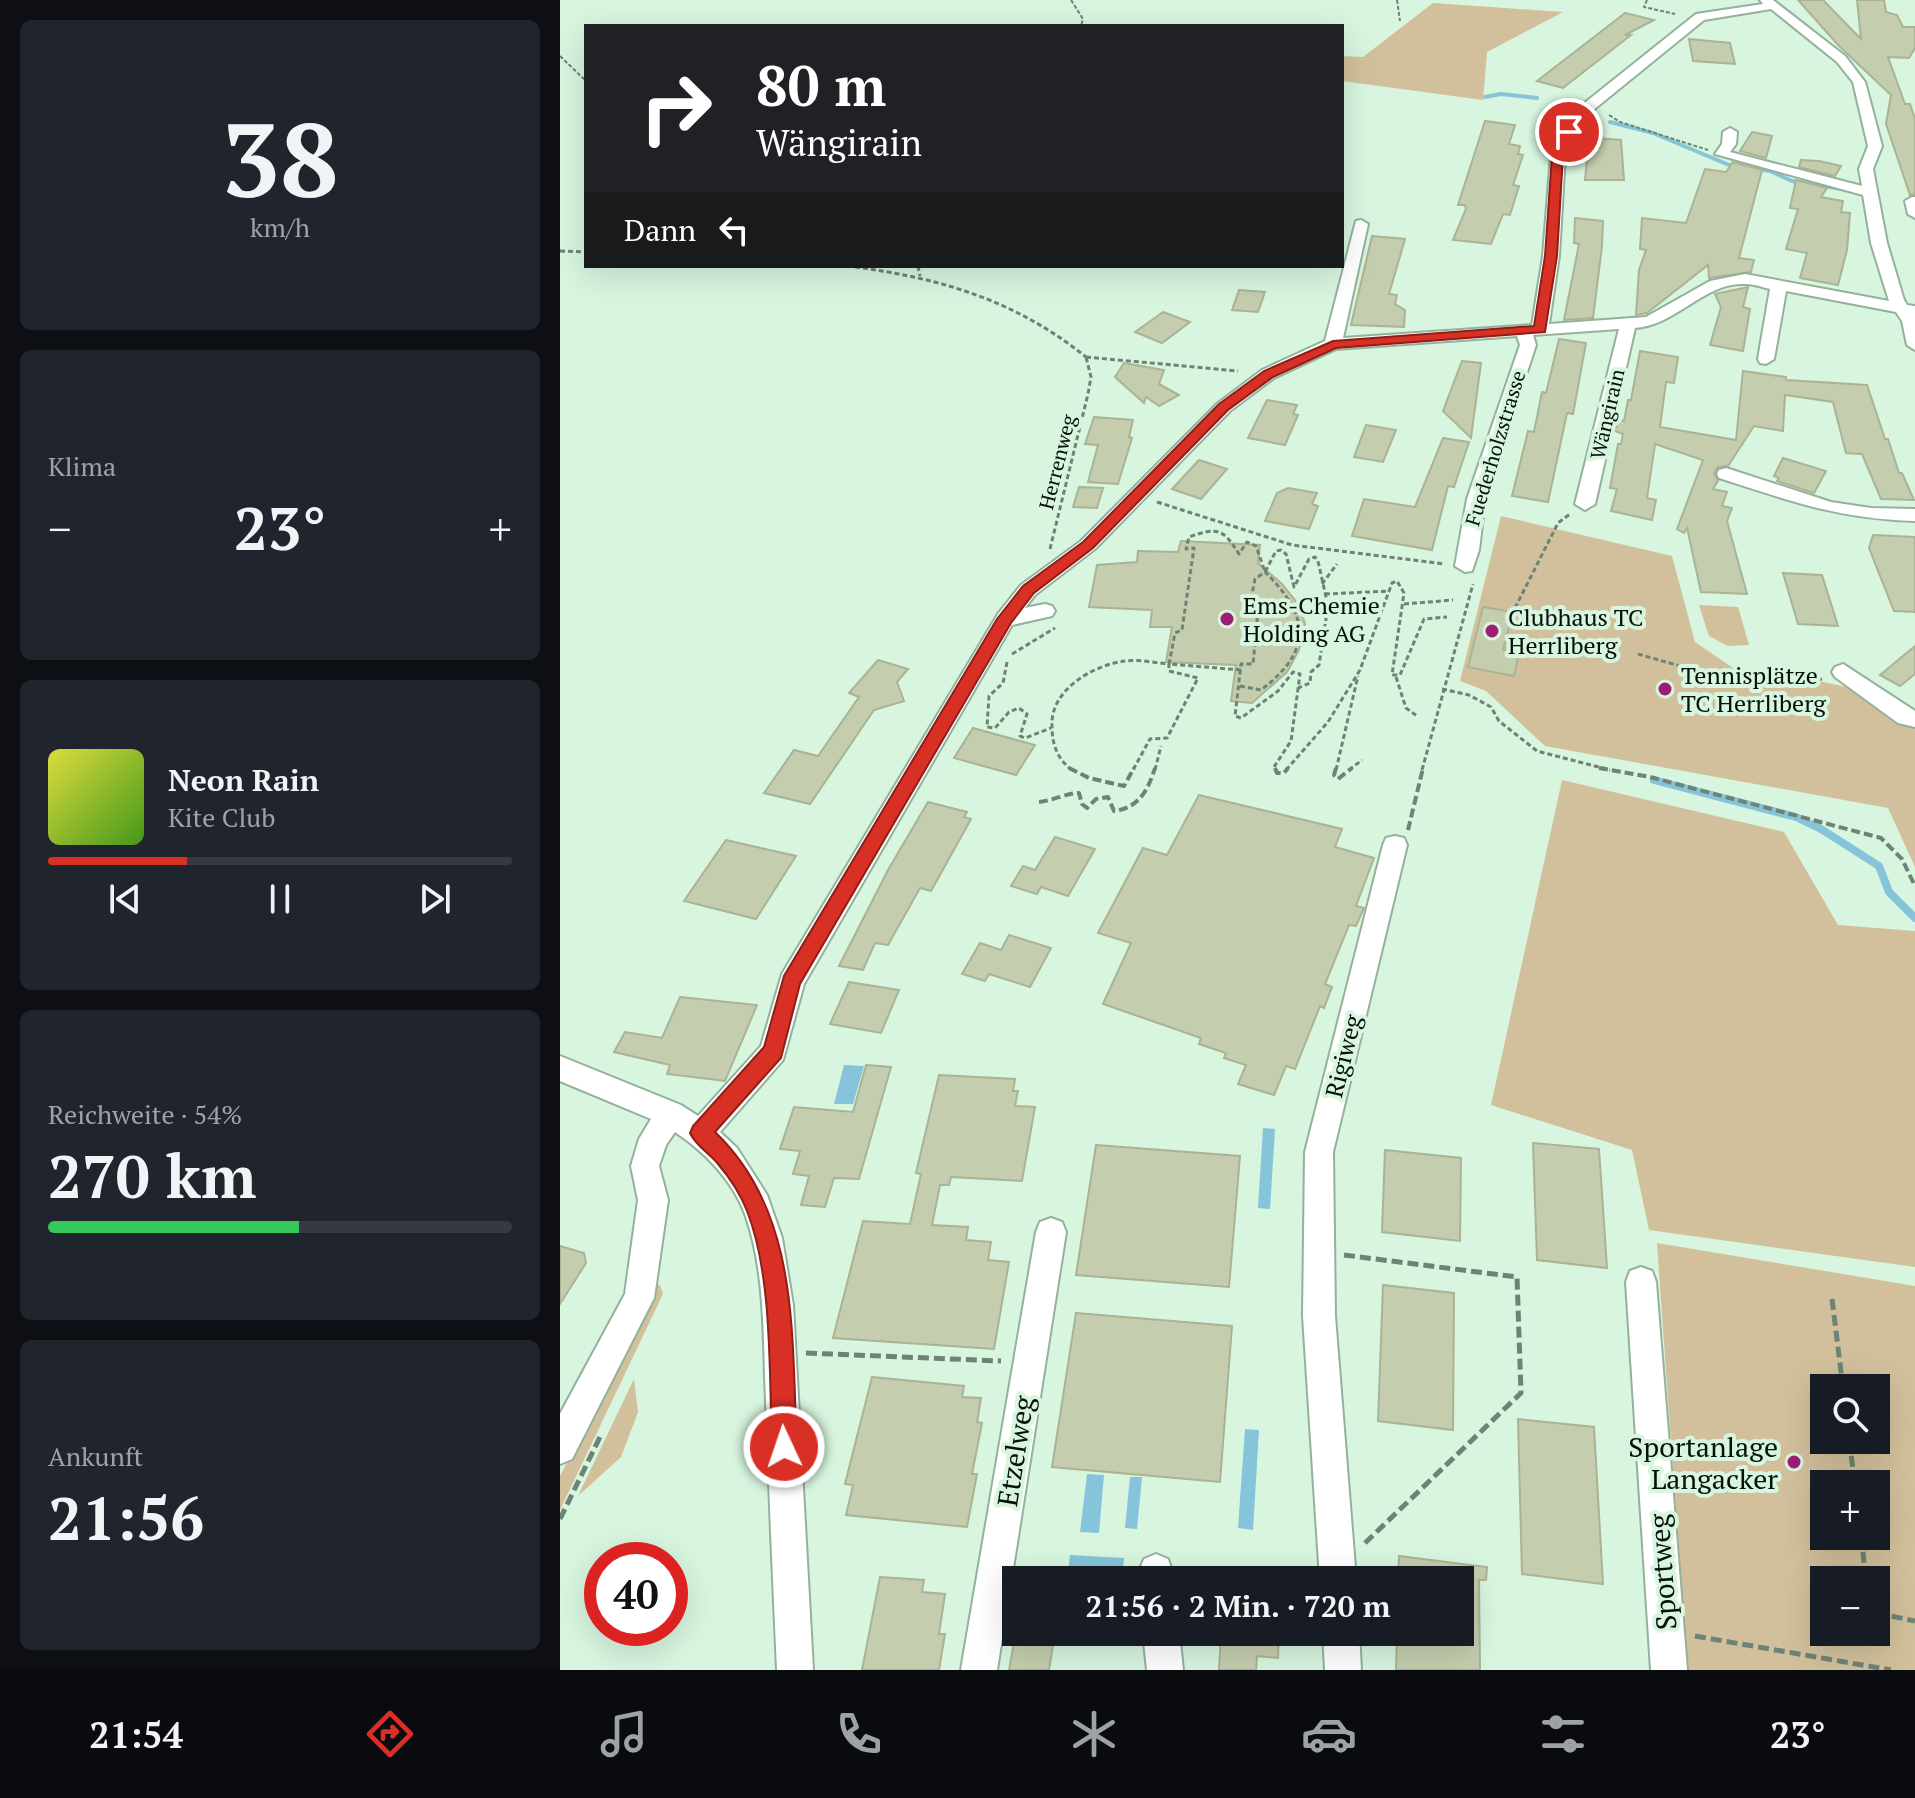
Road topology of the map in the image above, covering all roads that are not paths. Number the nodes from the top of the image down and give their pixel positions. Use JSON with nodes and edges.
{"nodes":[{"id":1,"x":1768,"y":3,"type":"edge"},
{"id":2,"x":1730,"y":132,"type":"dead end"},
{"id":3,"x":1870,"y":192,"type":"junction"},
{"id":4,"x":1361,"y":224,"type":"dead end"},
{"id":5,"x":1779,"y":285,"type":"junction"},
{"id":6,"x":1909,"y":310,"type":"edge"},
{"id":7,"x":1628,"y":324,"type":"junction"},
{"id":8,"x":1532,"y":330,"type":"junction"},
{"id":9,"x":1333,"y":344,"type":"junction"},
{"id":10,"x":1915,"y":345,"type":"edge"},
{"id":11,"x":1766,"y":359,"type":"dead end"},
{"id":12,"x":1726,"y":474,"type":"dead end"},
{"id":13,"x":1585,"y":504,"type":"road end"},
{"id":14,"x":1915,"y":515,"type":"edge"},
{"id":15,"x":1465,"y":566,"type":"road end"},
{"id":16,"x":1052,"y":618,"type":"road end"},
{"id":17,"x":1005,"y":619,"type":"junction"},
{"id":18,"x":1843,"y":672,"type":"road end"},
{"id":19,"x":1915,"y":719,"type":"edge"},
{"id":20,"x":1395,"y":845,"type":"road end"},
{"id":21,"x":560,"y":1068,"type":"edge"},
{"id":22,"x":671,"y":1114,"type":"junction"},
{"id":23,"x":701,"y":1133,"type":"junction"},
{"id":24,"x":1051,"y":1232,"type":"dead end"},
{"id":25,"x":1641,"y":1282,"type":"dead end"},
{"id":26,"x":560,"y":1447,"type":"edge"},
{"id":27,"x":1336,"y":1566,"type":"edge"},
{"id":28,"x":1162,"y":1646,"type":"edge"},
{"id":29,"x":1342,"y":1646,"type":"edge"},
{"id":30,"x":795,"y":1670,"type":"edge"},
{"id":31,"x":979,"y":1670,"type":"edge"},
{"id":32,"x":1165,"y":1670,"type":"edge"},
{"id":33,"x":1343,"y":1670,"type":"edge"},
{"id":34,"x":1669,"y":1670,"type":"edge"}],
"edges":[{"from":1,"to":3,"type":"street"},
{"from":1,"to":8,"type":"street","name":"Fuederholzstrasse"},
{"from":2,"to":3,"type":"street"},
{"from":3,"to":6,"type":"street"},
{"from":4,"to":9,"type":"street"},
{"from":5,"to":6,"type":"street"},
{"from":5,"to":7,"type":"street"},
{"from":5,"to":11,"type":"street"},
{"from":6,"to":10,"type":"street"},
{"from":7,"to":8,"type":"street"},
{"from":7,"to":13,"type":"street","name":"Wängirain"},
{"from":8,"to":9,"type":"street"},
{"from":8,"to":15,"type":"street","name":"Fuederholzstrasse"},
{"from":9,"to":17,"type":"street"},
{"from":12,"to":14,"type":"street"},
{"from":16,"to":17,"type":"street"},
{"from":17,"to":23,"type":"street"},
{"from":18,"to":19,"type":"street"},
{"from":20,"to":27,"type":"street","name":"Rigiweg"},
{"from":21,"to":22,"type":"street"},
{"from":22,"to":23,"type":"street"},
{"from":22,"to":26,"type":"street"},
{"from":23,"to":30,"type":"street"},
{"from":24,"to":31,"type":"street","name":"Etzelweg"},
{"from":25,"to":34,"type":"street","name":"Sportweg"},
{"from":28,"to":32,"type":"street"},
{"from":29,"to":33,"type":"street"}]}
